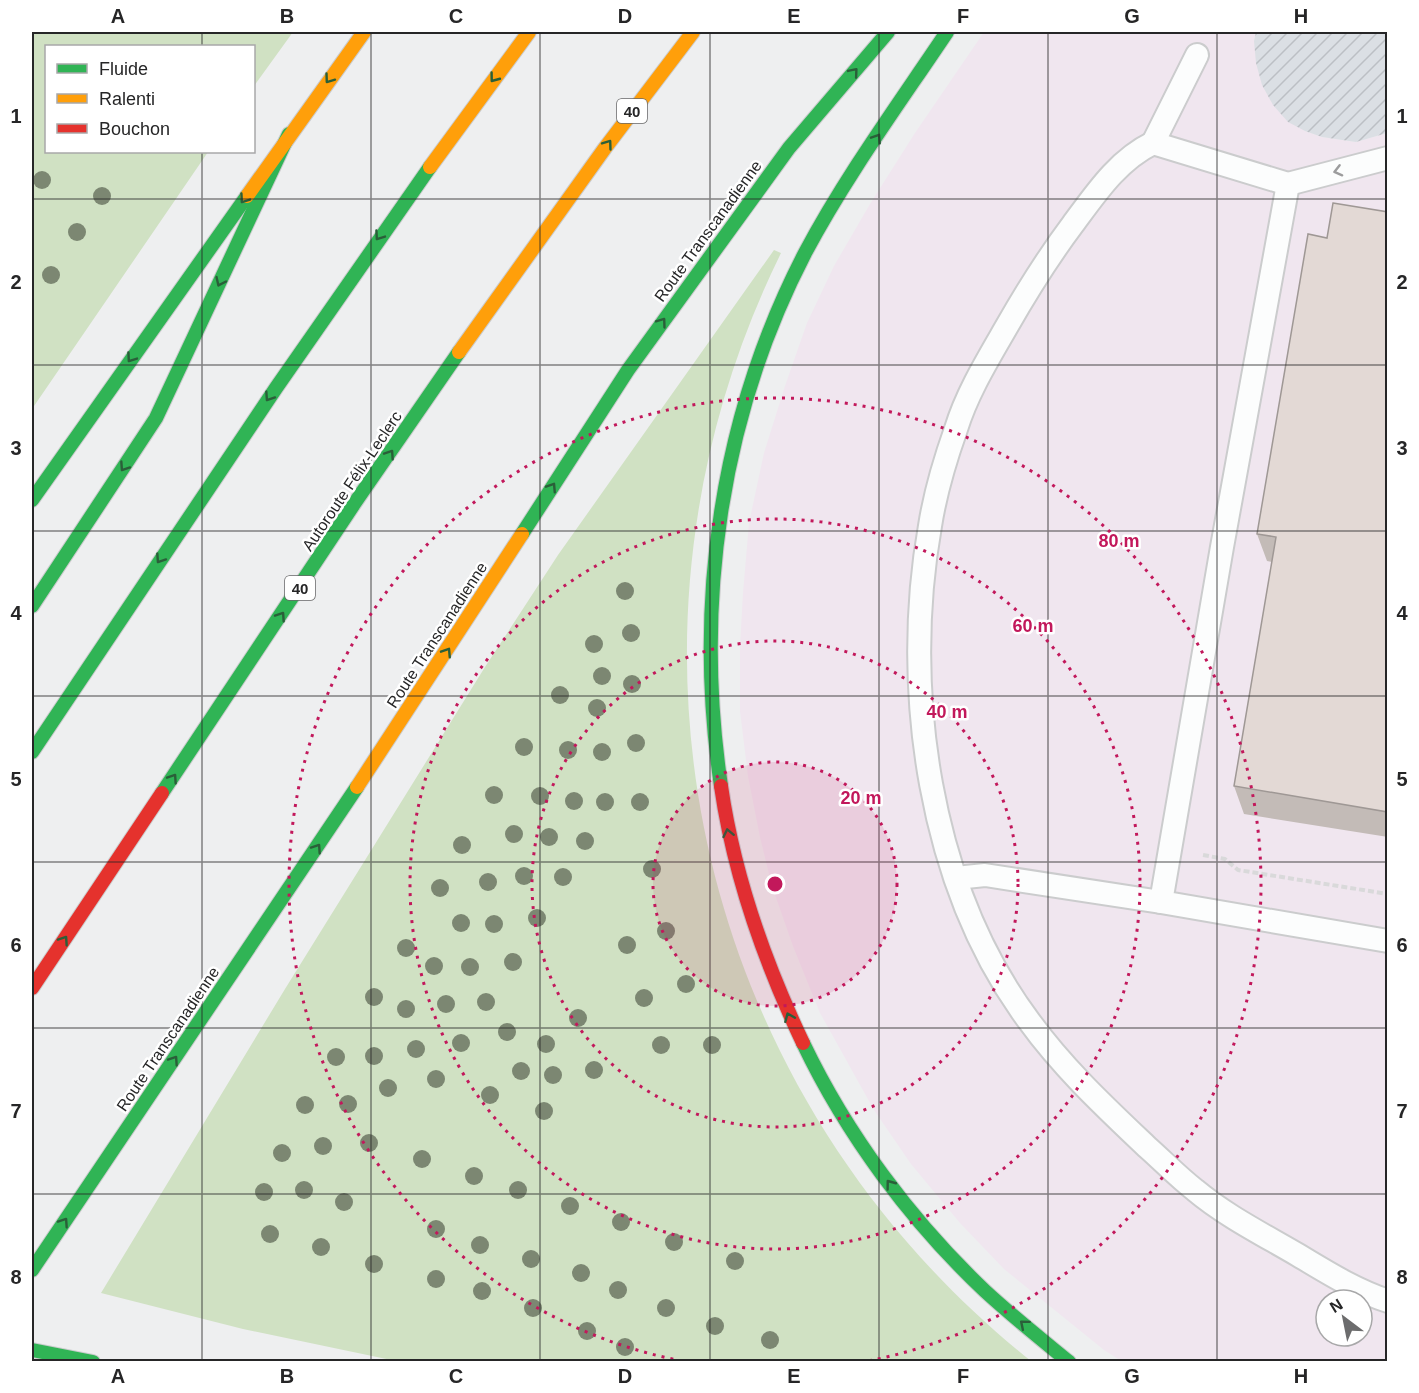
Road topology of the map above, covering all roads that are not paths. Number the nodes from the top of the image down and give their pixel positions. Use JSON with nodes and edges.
{"nodes":[{"id":1,"x":364,"y":32,"type":"edge"},
{"id":2,"x":529,"y":32,"type":"edge"},
{"id":3,"x":693,"y":32,"type":"edge"},
{"id":4,"x":888,"y":32,"type":"edge"},
{"id":5,"x":947,"y":32,"type":"edge"},
{"id":6,"x":1197,"y":56,"type":"dead end"},
{"id":7,"x":290,"y":134,"type":"junction"},
{"id":8,"x":1153,"y":143,"type":"junction"},
{"id":9,"x":1388,"y":158,"type":"edge"},
{"id":10,"x":1288,"y":184,"type":"junction"},
{"id":11,"x":32,"y":500,"type":"edge"},
{"id":12,"x":32,"y":606,"type":"edge"},
{"id":13,"x":32,"y":752,"type":"edge"},
{"id":14,"x":956,"y":878,"type":"junction"},
{"id":15,"x":1161,"y":902,"type":"junction"},
{"id":16,"x":1388,"y":941,"type":"edge"},
{"id":17,"x":32,"y":988,"type":"edge"},
{"id":18,"x":32,"y":1270,"type":"edge"},
{"id":19,"x":1388,"y":1301,"type":"edge"},
{"id":20,"x":32,"y":1350,"type":"edge"},
{"id":21,"x":93,"y":1362,"type":"edge"},
{"id":22,"x":1070,"y":1362,"type":"edge"}],
"edges":[{"from":1,"to":7,"type":"main road","one_way":true},
{"from":2,"to":13,"type":"main road","one_way":true},
{"from":17,"to":3,"type":"main road","name":"Autoroute Félix-Leclerc","number":"40","one_way":true},
{"from":18,"to":4,"type":"main road","name":"Route Transcanadienne","one_way":true},
{"from":22,"to":5,"type":"main road","one_way":true},
{"from":6,"to":8,"type":"lane"},
{"from":7,"to":11,"type":"main road","one_way":true},
{"from":7,"to":12,"type":"main road","one_way":true},
{"from":8,"to":10,"type":"lane"},
{"from":8,"to":14,"type":"lane"},
{"from":9,"to":10,"type":"lane","one_way":true},
{"from":10,"to":15,"type":"lane"},
{"from":14,"to":15,"type":"lane"},
{"from":14,"to":19,"type":"lane"},
{"from":15,"to":16,"type":"lane"},
{"from":20,"to":21,"type":"main road"}]}
